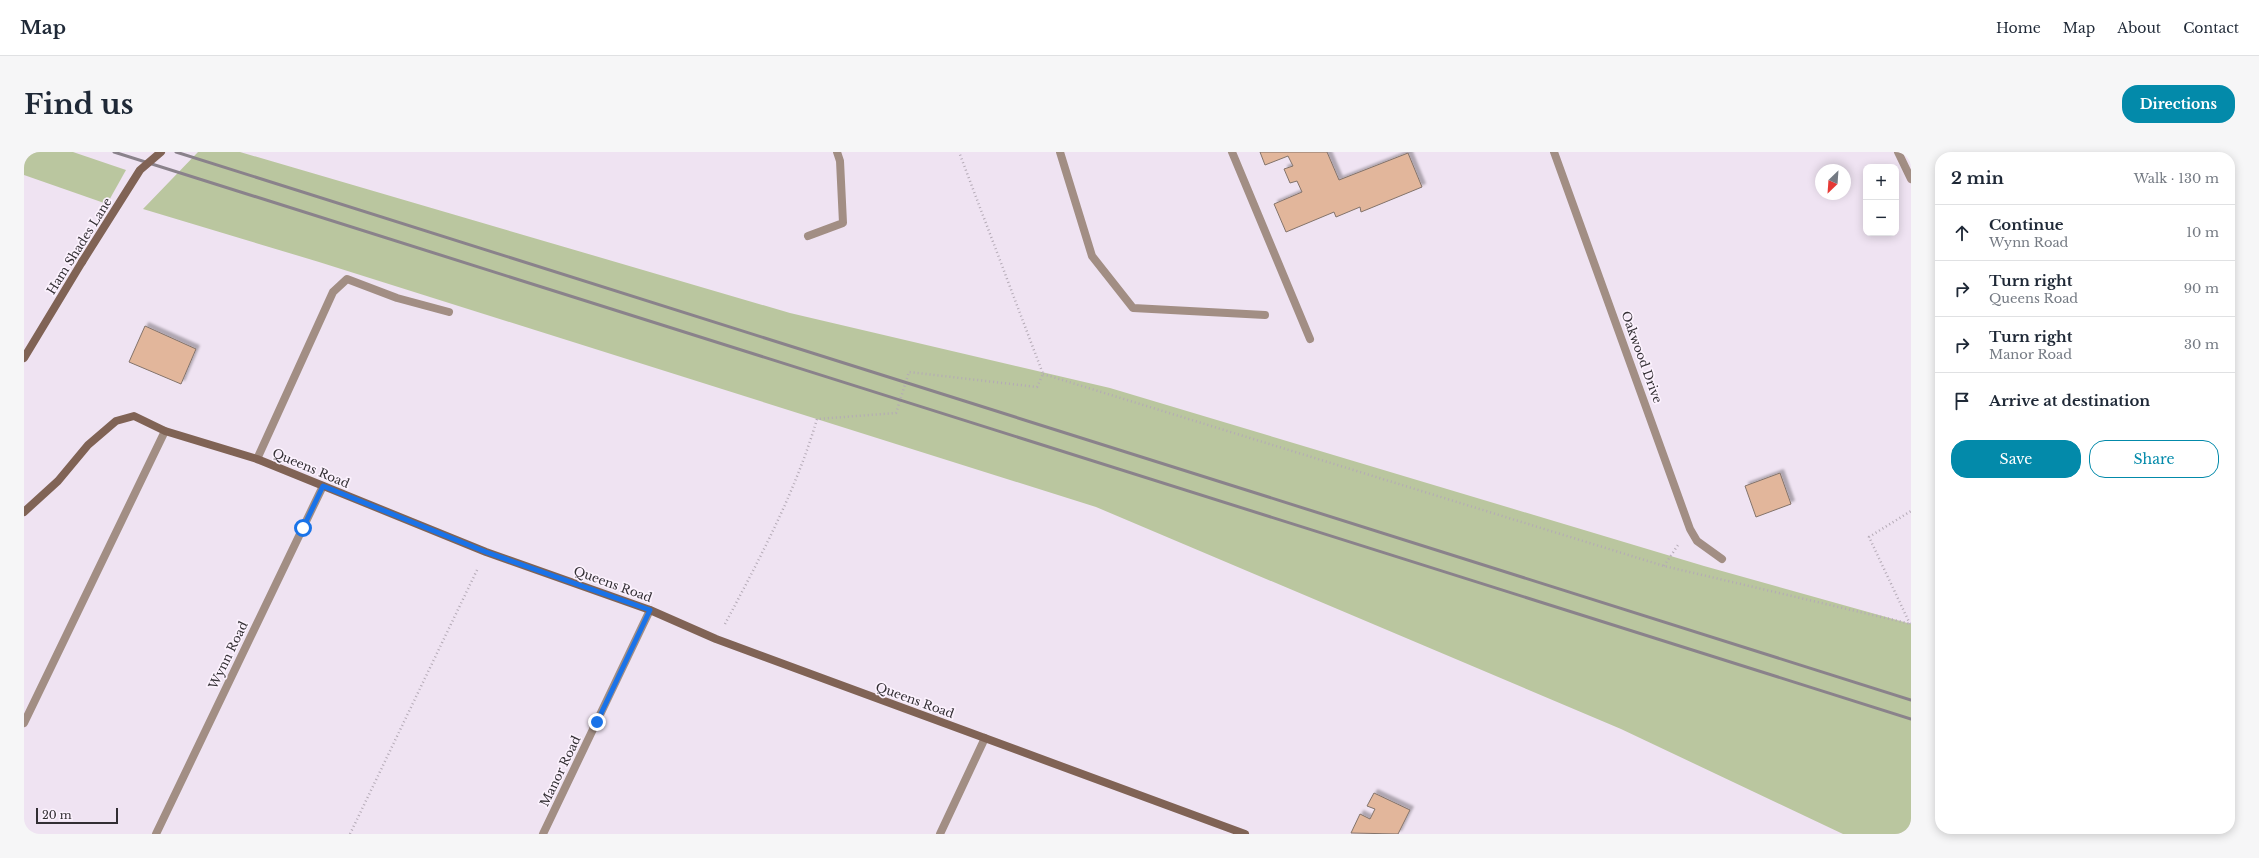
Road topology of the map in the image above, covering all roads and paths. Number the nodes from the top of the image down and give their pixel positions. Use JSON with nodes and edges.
{"nodes":[{"id":1,"x":161,"y":152,"type":"edge"},
{"id":2,"x":837,"y":152,"type":"edge"},
{"id":3,"x":959,"y":152,"type":"edge"},
{"id":4,"x":1060,"y":152,"type":"edge"},
{"id":5,"x":1232,"y":152,"type":"edge"},
{"id":6,"x":1554,"y":152,"type":"edge"},
{"id":7,"x":1898,"y":152,"type":"edge"},
{"id":8,"x":1911,"y":179,"type":"edge"},
{"id":9,"x":808,"y":236,"type":"dead end"},
{"id":10,"x":449,"y":312,"type":"dead end"},
{"id":11,"x":1265,"y":315,"type":"dead end"},
{"id":12,"x":1310,"y":339,"type":"dead end"},
{"id":13,"x":24,"y":358,"type":"edge"},
{"id":14,"x":1043,"y":374,"type":"junction"},
{"id":15,"x":165,"y":431,"type":"junction"},
{"id":16,"x":257,"y":459,"type":"junction"},
{"id":17,"x":323,"y":486,"type":"junction"},
{"id":18,"x":1911,"y":511,"type":"edge"},
{"id":19,"x":24,"y":512,"type":"edge"},
{"id":20,"x":1690,"y":529,"type":"junction"},
{"id":21,"x":486,"y":552,"type":"junction"},
{"id":22,"x":1722,"y":559,"type":"dead end"},
{"id":23,"x":1664,"y":566,"type":"junction"},
{"id":24,"x":650,"y":610,"type":"junction"},
{"id":25,"x":1910,"y":624,"type":"edge"},
{"id":26,"x":716,"y":640,"type":"junction"},
{"id":27,"x":24,"y":722,"type":"edge"},
{"id":28,"x":985,"y":738,"type":"junction"},
{"id":29,"x":156,"y":834,"type":"edge"},
{"id":30,"x":350,"y":834,"type":"edge"},
{"id":31,"x":544,"y":834,"type":"edge"},
{"id":32,"x":940,"y":834,"type":"edge"},
{"id":33,"x":1245,"y":834,"type":"edge"}],
"edges":[{"from":1,"to":13,"type":"street","name":"Ham Shades Lane","bridge":true},
{"from":2,"to":9,"type":"street"},
{"from":3,"to":14,"type":"path"},
{"from":4,"to":11,"type":"street"},
{"from":5,"to":12,"type":"street"},
{"from":6,"to":20,"type":"street","name":"Oakwood Drive"},
{"from":7,"to":8,"type":"street"},
{"from":10,"to":16,"type":"street"},
{"from":14,"to":23,"type":"path"},
{"from":14,"to":26,"type":"path"},
{"from":15,"to":16,"type":"street","name":"Queens Road"},
{"from":15,"to":19,"type":"street","name":"Queens Road"},
{"from":15,"to":27,"type":"street"},
{"from":16,"to":17,"type":"street","name":"Queens Road"},
{"from":17,"to":21,"type":"street","name":"Queens Road"},
{"from":17,"to":29,"type":"street","name":"Wynn Road"},
{"from":18,"to":25,"type":"path"},
{"from":20,"to":22,"type":"street","name":"Oakwood Drive"},
{"from":20,"to":23,"type":"path"},
{"from":21,"to":24,"type":"street","name":"Queens Road"},
{"from":21,"to":30,"type":"path"},
{"from":23,"to":25,"type":"path"},
{"from":24,"to":26,"type":"street","name":"Queens Road"},
{"from":24,"to":31,"type":"street","name":"Manor Road"},
{"from":26,"to":28,"type":"street","name":"Queens Road"},
{"from":28,"to":32,"type":"street"},
{"from":28,"to":33,"type":"street","name":"Queens Road"}]}
